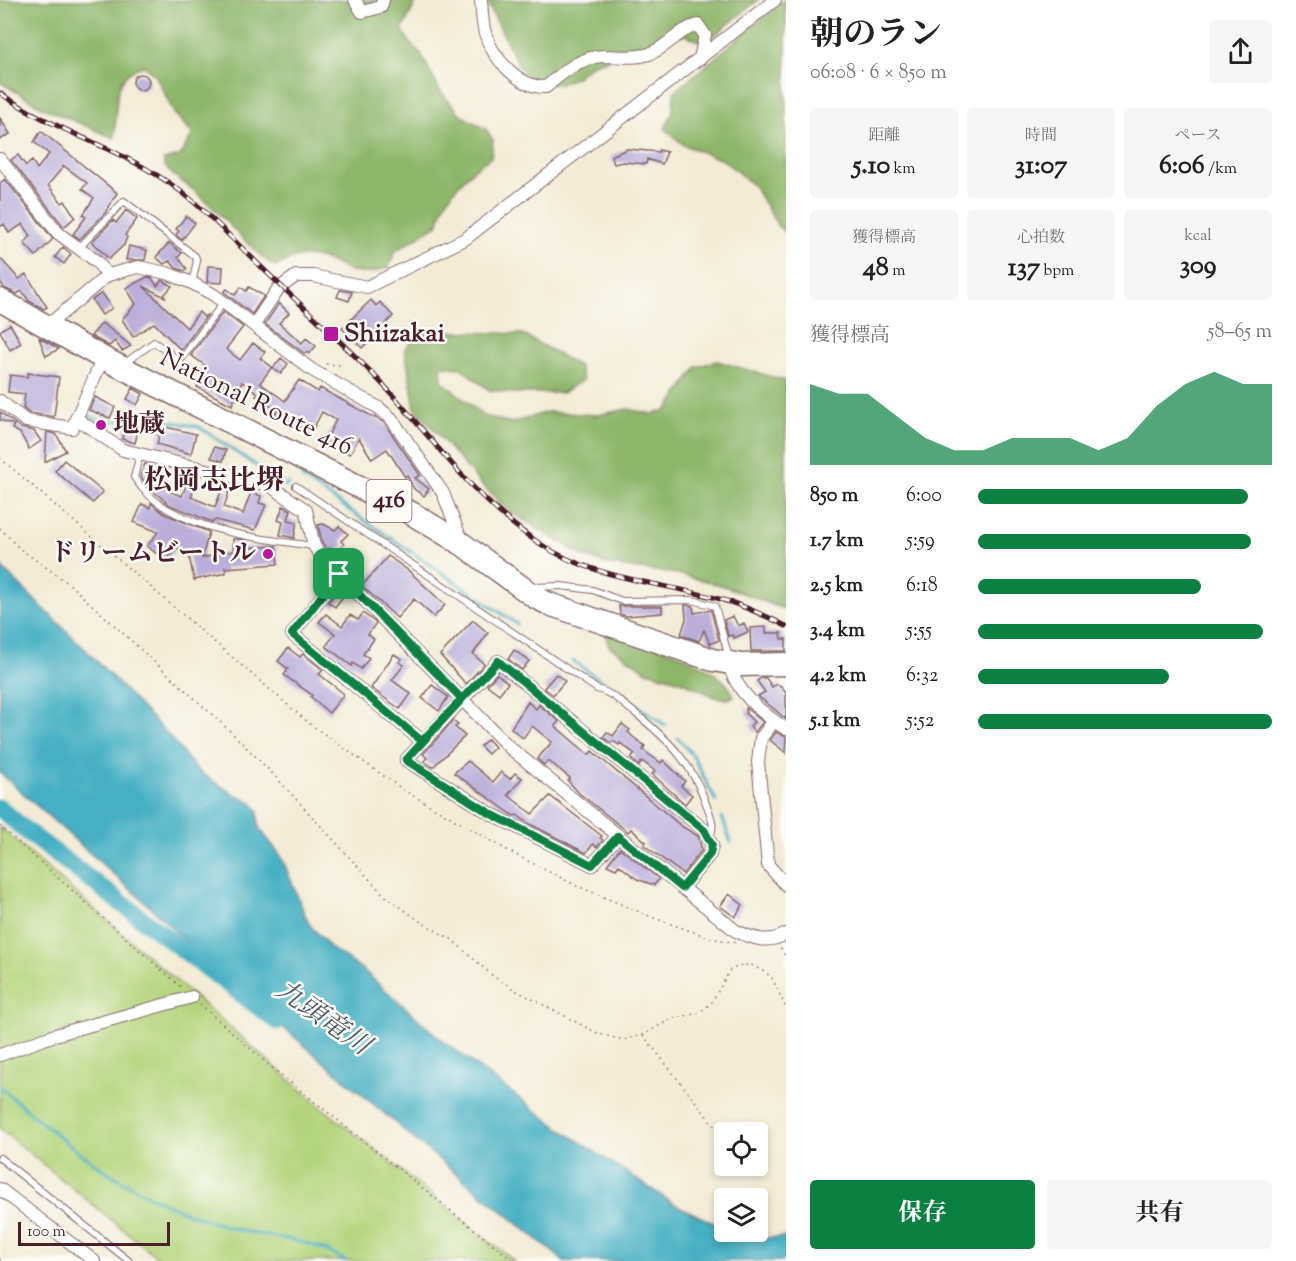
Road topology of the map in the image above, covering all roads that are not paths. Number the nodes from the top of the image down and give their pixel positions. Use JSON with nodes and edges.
{"nodes":[{"id":1,"x":355,"y":0,"type":"edge"},
{"id":2,"x":382,"y":0,"type":"edge"},
{"id":3,"x":481,"y":0,"type":"edge"},
{"id":4,"x":775,"y":0,"type":"edge"},
{"id":5,"x":699,"y":59,"type":"junction"},
{"id":6,"x":0,"y":159,"type":"edge"},
{"id":7,"x":77,"y":249,"type":"junction"},
{"id":8,"x":108,"y":275,"type":"junction"},
{"id":9,"x":192,"y":283,"type":"junction"},
{"id":10,"x":0,"y":300,"type":"edge"},
{"id":11,"x":224,"y":303,"type":"junction"},
{"id":12,"x":254,"y":325,"type":"junction"},
{"id":13,"x":47,"y":326,"type":"junction"},
{"id":14,"x":112,"y":363,"type":"junction"},
{"id":15,"x":0,"y":401,"type":"edge"},
{"id":16,"x":77,"y":418,"type":"junction"},
{"id":17,"x":141,"y":454,"type":"junction"},
{"id":18,"x":296,"y":486,"type":"dead end"},
{"id":19,"x":462,"y":544,"type":"junction"},
{"id":20,"x":314,"y":546,"type":"junction"},
{"id":21,"x":339,"y":574,"type":"junction"},
{"id":22,"x":521,"y":587,"type":"junction"},
{"id":23,"x":729,"y":663,"type":"junction"},
{"id":24,"x":786,"y":664,"type":"edge"},
{"id":25,"x":462,"y":699,"type":"junction"},
{"id":26,"x":774,"y":721,"type":"junction"},
{"id":27,"x":786,"y":729,"type":"edge"},
{"id":28,"x":422,"y":741,"type":"junction"},
{"id":29,"x":618,"y":836,"type":"junction"},
{"id":30,"x":708,"y":837,"type":"junction"},
{"id":31,"x":786,"y":885,"type":"edge"},
{"id":32,"x":682,"y":888,"type":"junction"},
{"id":33,"x":786,"y":934,"type":"edge"},
{"id":34,"x":192,"y":997,"type":"road end"},
{"id":35,"x":0,"y":1055,"type":"edge"},
{"id":36,"x":0,"y":1158,"type":"edge"},
{"id":37,"x":0,"y":1190,"type":"edge"},
{"id":38,"x":94,"y":1261,"type":"edge"},
{"id":39,"x":129,"y":1261,"type":"edge"}],
"edges":[{"from":1,"to":2,"type":"street"},
{"from":3,"to":5,"type":"street"},
{"from":4,"to":5,"type":"street"},
{"from":5,"to":12,"type":"street"},
{"from":6,"to":7,"type":"street"},
{"from":7,"to":8,"type":"street"},
{"from":7,"to":9,"type":"lane"},
{"from":8,"to":9,"type":"street"},
{"from":8,"to":13,"type":"street"},
{"from":9,"to":11,"type":"street"},
{"from":10,"to":13,"type":"highway","name":"National Route 416","number":"416"},
{"from":11,"to":12,"type":"street"},
{"from":11,"to":14,"type":"lane"},
{"from":12,"to":19,"type":"street"},
{"from":13,"to":14,"type":"highway","name":"National Route 416","number":"416"},
{"from":14,"to":16,"type":"street"},
{"from":14,"to":19,"type":"highway","name":"National Route 416","number":"416"},
{"from":15,"to":16,"type":"street"},
{"from":16,"to":17,"type":"street"},
{"from":17,"to":20,"type":"street"},
{"from":17,"to":20,"type":"lane"},
{"from":18,"to":30,"type":"lane"},
{"from":19,"to":22,"type":"highway","name":"National Route 416","number":"416"},
{"from":20,"to":21,"type":"street"},
{"from":21,"to":25,"type":"street"},
{"from":21,"to":28,"type":"street"},
{"from":22,"to":23,"type":"highway","name":"National Route 416","number":"416"},
{"from":22,"to":23,"type":"lane"},
{"from":23,"to":24,"type":"highway","name":"National Route 416","number":"416"},
{"from":23,"to":26,"type":"street"},
{"from":25,"to":28,"type":"street"},
{"from":25,"to":29,"type":"street"},
{"from":25,"to":30,"type":"street"},
{"from":26,"to":27,"type":"street"},
{"from":26,"to":31,"type":"street"},
{"from":28,"to":29,"type":"street"},
{"from":29,"to":32,"type":"street"},
{"from":30,"to":32,"type":"street"},
{"from":32,"to":33,"type":"street"},
{"from":34,"to":35,"type":"street"},
{"from":36,"to":39,"type":"lane"},
{"from":37,"to":38,"type":"street"}]}
